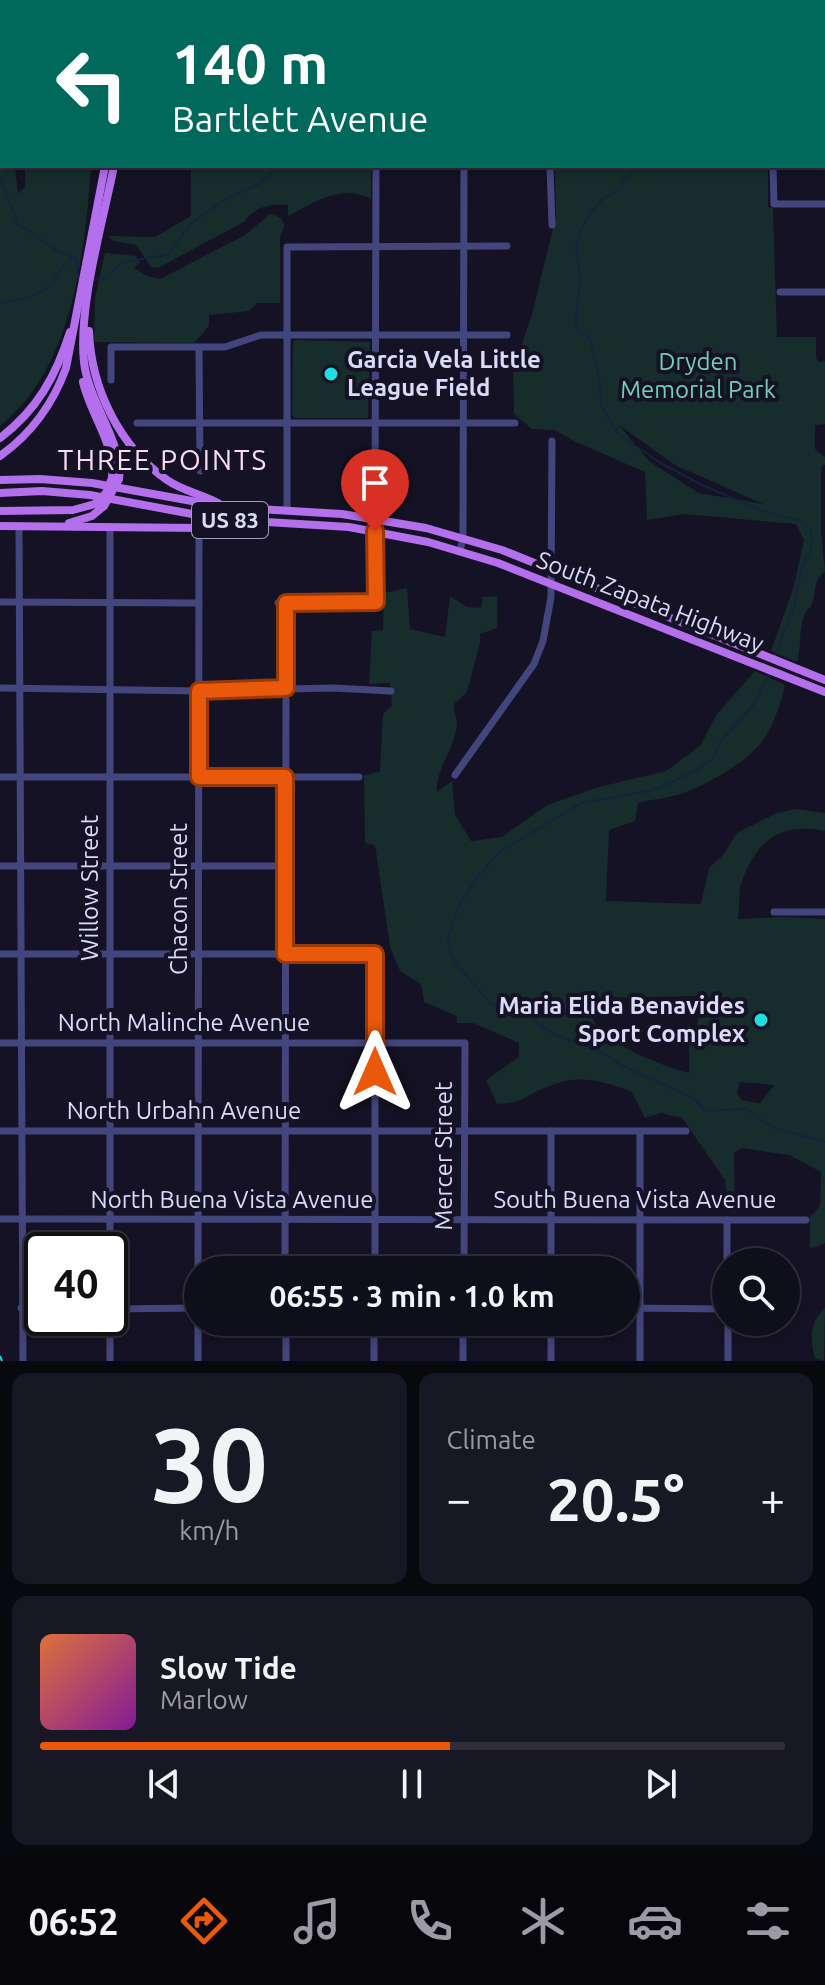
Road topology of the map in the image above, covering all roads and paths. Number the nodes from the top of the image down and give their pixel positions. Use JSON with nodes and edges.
{"nodes":[{"id":1,"x":105,"y":168,"type":"edge"},
{"id":2,"x":113,"y":168,"type":"edge"},
{"id":3,"x":376,"y":168,"type":"edge"},
{"id":4,"x":464,"y":168,"type":"edge"},
{"id":5,"x":550,"y":168,"type":"edge"},
{"id":6,"x":773,"y":168,"type":"edge"},
{"id":7,"x":825,"y":204,"type":"edge"},
{"id":8,"x":552,"y":225,"type":"dead end"},
{"id":9,"x":97,"y":231,"type":"junction"},
{"id":10,"x":375,"y":246,"type":"junction"},
{"id":11,"x":464,"y":246,"type":"junction"},
{"id":12,"x":507,"y":246,"type":"dead end"},
{"id":13,"x":780,"y":292,"type":"dead end"},
{"id":14,"x":825,"y":292,"type":"edge"},
{"id":15,"x":85,"y":294,"type":"junction"},
{"id":16,"x":287,"y":335,"type":"junction"},
{"id":17,"x":376,"y":335,"type":"junction"},
{"id":18,"x":464,"y":335,"type":"junction"},
{"id":19,"x":507,"y":335,"type":"dead end"},
{"id":20,"x":199,"y":348,"type":"junction"},
{"id":21,"x":111,"y":380,"type":"dead end"},
{"id":22,"x":137,"y":423,"type":"dead end"},
{"id":23,"x":376,"y":423,"type":"junction"},
{"id":24,"x":464,"y":423,"type":"junction"},
{"id":25,"x":515,"y":423,"type":"dead end"},
{"id":26,"x":200,"y":424,"type":"junction"},
{"id":27,"x":288,"y":424,"type":"junction"},
{"id":28,"x":0,"y":438,"type":"edge"},
{"id":29,"x":552,"y":441,"type":"dead end"},
{"id":30,"x":0,"y":456,"type":"edge"},
{"id":31,"x":200,"y":471,"type":"dead end"},
{"id":32,"x":0,"y":480,"type":"edge"},
{"id":33,"x":0,"y":493,"type":"edge"},
{"id":34,"x":100,"y":505,"type":"junction"},
{"id":35,"x":225,"y":507,"type":"junction"},
{"id":36,"x":287,"y":510,"type":"junction"},
{"id":37,"x":0,"y":511,"type":"edge"},
{"id":38,"x":375,"y":518,"type":"junction"},
{"id":39,"x":272,"y":522,"type":"junction"},
{"id":40,"x":0,"y":526,"type":"edge"},
{"id":41,"x":19,"y":526,"type":"junction"},
{"id":42,"x":56,"y":526,"type":"junction"},
{"id":43,"x":110,"y":527,"type":"junction"},
{"id":44,"x":199,"y":528,"type":"junction"},
{"id":45,"x":375,"y":531,"type":"junction"},
{"id":46,"x":463,"y":538,"type":"junction"},
{"id":47,"x":460,"y":551,"type":"junction"},
{"id":48,"x":551,"y":569,"type":"junction"},
{"id":49,"x":551,"y":584,"type":"junction"},
{"id":50,"x":19,"y":601,"type":"junction"},
{"id":51,"x":0,"y":602,"type":"edge"},
{"id":52,"x":110,"y":602,"type":"junction"},
{"id":53,"x":199,"y":603,"type":"junction"},
{"id":54,"x":825,"y":680,"type":"edge"},
{"id":55,"x":0,"y":688,"type":"edge"},
{"id":56,"x":19,"y":688,"type":"junction"},
{"id":57,"x":286,"y":688,"type":"junction"},
{"id":58,"x":110,"y":690,"type":"junction"},
{"id":59,"x":199,"y":691,"type":"junction"},
{"id":60,"x":391,"y":691,"type":"dead end"},
{"id":61,"x":825,"y":692,"type":"edge"},
{"id":62,"x":286,"y":700,"type":"dead end"},
{"id":63,"x":455,"y":775,"type":"dead end"},
{"id":64,"x":0,"y":777,"type":"edge"},
{"id":65,"x":20,"y":777,"type":"junction"},
{"id":66,"x":110,"y":777,"type":"junction"},
{"id":67,"x":199,"y":777,"type":"junction"},
{"id":68,"x":285,"y":777,"type":"junction"},
{"id":69,"x":359,"y":777,"type":"dead end"},
{"id":70,"x":0,"y":866,"type":"edge"},
{"id":71,"x":20,"y":866,"type":"junction"},
{"id":72,"x":199,"y":866,"type":"junction"},
{"id":73,"x":285,"y":866,"type":"junction"},
{"id":74,"x":110,"y":867,"type":"junction"},
{"id":75,"x":774,"y":912,"type":"dead end"},
{"id":76,"x":825,"y":912,"type":"edge"},
{"id":77,"x":0,"y":954,"type":"edge"},
{"id":78,"x":20,"y":954,"type":"junction"},
{"id":79,"x":199,"y":954,"type":"junction"},
{"id":80,"x":285,"y":954,"type":"junction"},
{"id":81,"x":110,"y":955,"type":"junction"},
{"id":82,"x":285,"y":1042,"type":"junction"},
{"id":83,"x":0,"y":1043,"type":"edge"},
{"id":84,"x":20,"y":1043,"type":"junction"},
{"id":85,"x":199,"y":1043,"type":"junction"},
{"id":86,"x":375,"y":1043,"type":"junction"},
{"id":87,"x":465,"y":1043,"type":"joint"},
{"id":88,"x":110,"y":1044,"type":"junction"},
{"id":89,"x":0,"y":1131,"type":"edge"},
{"id":90,"x":21,"y":1131,"type":"junction"},
{"id":91,"x":199,"y":1131,"type":"junction"},
{"id":92,"x":285,"y":1131,"type":"junction"},
{"id":93,"x":375,"y":1131,"type":"junction"},
{"id":94,"x":551,"y":1131,"type":"junction"},
{"id":95,"x":640,"y":1131,"type":"junction"},
{"id":96,"x":686,"y":1131,"type":"dead end"},
{"id":97,"x":110,"y":1132,"type":"junction"},
{"id":98,"x":464,"y":1132,"type":"junction"},
{"id":99,"x":0,"y":1219,"type":"edge"},
{"id":100,"x":198,"y":1219,"type":"junction"},
{"id":101,"x":285,"y":1219,"type":"junction"},
{"id":102,"x":551,"y":1219,"type":"junction"},
{"id":103,"x":21,"y":1220,"type":"junction"},
{"id":104,"x":110,"y":1220,"type":"junction"},
{"id":105,"x":375,"y":1220,"type":"junction"},
{"id":106,"x":464,"y":1220,"type":"junction"},
{"id":107,"x":640,"y":1220,"type":"junction"},
{"id":108,"x":727,"y":1220,"type":"junction"},
{"id":109,"x":806,"y":1220,"type":"dead end"},
{"id":110,"x":110,"y":1232,"type":"edge"},
{"id":111,"x":727,"y":1248,"type":"edge"},
{"id":112,"x":198,"y":1256,"type":"edge"},
{"id":113,"x":285,"y":1256,"type":"edge"},
{"id":114,"x":375,"y":1256,"type":"edge"},
{"id":115,"x":464,"y":1256,"type":"edge"},
{"id":116,"x":551,"y":1256,"type":"edge"},
{"id":117,"x":640,"y":1256,"type":"edge"},
{"id":118,"x":21,"y":1308,"type":"joint"},
{"id":119,"x":184,"y":1308,"type":"edge"},
{"id":120,"x":128,"y":1309,"type":"edge"},
{"id":121,"x":640,"y":1309,"type":"edge"},
{"id":122,"x":712,"y":1309,"type":"edge"},
{"id":123,"x":110,"y":1336,"type":"edge"},
{"id":124,"x":198,"y":1336,"type":"edge"},
{"id":125,"x":286,"y":1336,"type":"edge"},
{"id":126,"x":374,"y":1336,"type":"edge"},
{"id":127,"x":463,"y":1336,"type":"edge"},
{"id":128,"x":551,"y":1336,"type":"edge"},
{"id":129,"x":640,"y":1336,"type":"edge"},
{"id":130,"x":728,"y":1336,"type":"edge"},
{"id":131,"x":23,"y":1361,"type":"edge"},
{"id":132,"x":110,"y":1361,"type":"edge"},
{"id":133,"x":198,"y":1361,"type":"edge"},
{"id":134,"x":286,"y":1361,"type":"edge"},
{"id":135,"x":374,"y":1361,"type":"edge"},
{"id":136,"x":463,"y":1361,"type":"edge"},
{"id":137,"x":551,"y":1361,"type":"edge"},
{"id":138,"x":640,"y":1361,"type":"edge"},
{"id":139,"x":728,"y":1361,"type":"edge"}],
"edges":[{"from":1,"to":9,"type":"main road"},
{"from":2,"to":9,"type":"main road"},
{"from":3,"to":10,"type":"street"},
{"from":4,"to":11,"type":"street"},
{"from":5,"to":8,"type":"street"},
{"from":6,"to":7,"type":"street"},
{"from":9,"to":15,"type":"main road"},
{"from":10,"to":11,"type":"street"},
{"from":10,"to":16,"type":"street"},
{"from":10,"to":17,"type":"street"},
{"from":11,"to":12,"type":"street"},
{"from":11,"to":18,"type":"street"},
{"from":13,"to":14,"type":"street"},
{"from":15,"to":28,"type":"main road"},
{"from":15,"to":30,"type":"main road"},
{"from":15,"to":34,"type":"main road","bridge":true},
{"from":15,"to":35,"type":"main road"},
{"from":16,"to":17,"type":"street"},
{"from":16,"to":20,"type":"street"},
{"from":16,"to":27,"type":"street"},
{"from":17,"to":18,"type":"street"},
{"from":17,"to":23,"type":"street"},
{"from":18,"to":19,"type":"street"},
{"from":18,"to":24,"type":"street"},
{"from":20,"to":21,"type":"street"},
{"from":20,"to":26,"type":"street"},
{"from":22,"to":26,"type":"street"},
{"from":23,"to":24,"type":"street"},
{"from":23,"to":27,"type":"street"},
{"from":23,"to":38,"type":"street"},
{"from":24,"to":25,"type":"street"},
{"from":24,"to":46,"type":"street"},
{"from":26,"to":27,"type":"street"},
{"from":26,"to":31,"type":"street"},
{"from":27,"to":36,"type":"street"},
{"from":29,"to":48,"type":"street"},
{"from":32,"to":35,"type":"main road","number":"US 83"},
{"from":33,"to":39,"type":"main road","number":"US 83"},
{"from":34,"to":37,"type":"main road"},
{"from":34,"to":42,"type":"main road"},
{"from":35,"to":36,"type":"main road","number":"US 83"},
{"from":36,"to":38,"type":"main road","number":"US 83"},
{"from":38,"to":46,"type":"main road","number":"US 83"},
{"from":39,"to":44,"type":"main road"},
{"from":39,"to":45,"type":"main road","number":"US 83"},
{"from":40,"to":41,"type":"main road"},
{"from":41,"to":42,"type":"main road"},
{"from":41,"to":50,"type":"street"},
{"from":42,"to":43,"type":"main road"},
{"from":43,"to":44,"type":"main road"},
{"from":43,"to":52,"type":"street","name":"Willow Street"},
{"from":44,"to":53,"type":"street","name":"Chacon Street"},
{"from":45,"to":47,"type":"main road","number":"US 83"},
{"from":45,"to":57,"type":"street"},
{"from":46,"to":47,"type":"street"},
{"from":46,"to":48,"type":"main road","name":"South Zapata Highway","number":"US 83"},
{"from":47,"to":49,"type":"main road","name":"South Zapata Highway","number":"US 83"},
{"from":48,"to":49,"type":"street"},
{"from":48,"to":54,"type":"main road","name":"South Zapata Highway","number":"US 83"},
{"from":49,"to":61,"type":"main road","name":"South Zapata Highway","number":"US 83"},
{"from":49,"to":63,"type":"street"},
{"from":50,"to":51,"type":"street"},
{"from":50,"to":52,"type":"street"},
{"from":50,"to":56,"type":"street"},
{"from":52,"to":53,"type":"street"},
{"from":52,"to":58,"type":"street","name":"Willow Street"},
{"from":53,"to":59,"type":"street","name":"Chacon Street"},
{"from":55,"to":56,"type":"street"},
{"from":56,"to":58,"type":"street"},
{"from":56,"to":65,"type":"street"},
{"from":57,"to":59,"type":"street"},
{"from":57,"to":60,"type":"street"},
{"from":58,"to":59,"type":"street"},
{"from":58,"to":66,"type":"street","name":"Willow Street"},
{"from":59,"to":67,"type":"street","name":"Chacon Street"},
{"from":62,"to":68,"type":"street"},
{"from":64,"to":65,"type":"street"},
{"from":65,"to":66,"type":"street"},
{"from":65,"to":71,"type":"street"},
{"from":66,"to":67,"type":"street"},
{"from":66,"to":74,"type":"street","name":"Willow Street"},
{"from":67,"to":68,"type":"street"},
{"from":67,"to":72,"type":"street","name":"Chacon Street"},
{"from":68,"to":69,"type":"street"},
{"from":68,"to":73,"type":"street"},
{"from":70,"to":71,"type":"street"},
{"from":71,"to":74,"type":"street"},
{"from":71,"to":78,"type":"street"},
{"from":72,"to":73,"type":"street"},
{"from":72,"to":74,"type":"street"},
{"from":72,"to":79,"type":"street","name":"Chacon Street"},
{"from":73,"to":80,"type":"street"},
{"from":74,"to":81,"type":"street","name":"Willow Street"},
{"from":75,"to":76,"type":"street"},
{"from":77,"to":78,"type":"street"},
{"from":78,"to":81,"type":"street"},
{"from":78,"to":84,"type":"street"},
{"from":79,"to":80,"type":"street"},
{"from":79,"to":81,"type":"street"},
{"from":79,"to":85,"type":"street","name":"Chacon Street"},
{"from":80,"to":82,"type":"street"},
{"from":80,"to":86,"type":"street"},
{"from":81,"to":88,"type":"street","name":"Willow Street"},
{"from":82,"to":85,"type":"street","name":"North Malinche Avenue"},
{"from":82,"to":86,"type":"street","name":"North Malinche Avenue"},
{"from":82,"to":92,"type":"street"},
{"from":83,"to":84,"type":"street","name":"North Malinche Avenue"},
{"from":84,"to":88,"type":"street","name":"North Malinche Avenue"},
{"from":84,"to":90,"type":"street"},
{"from":85,"to":88,"type":"street","name":"North Malinche Avenue"},
{"from":85,"to":91,"type":"street","name":"Chacon Street"},
{"from":86,"to":87,"type":"street","name":"North Malinche Avenue"},
{"from":86,"to":93,"type":"street"},
{"from":87,"to":98,"type":"street","name":"Mercer Street"},
{"from":88,"to":97,"type":"street","name":"Willow Street"},
{"from":89,"to":90,"type":"street","name":"North Urbahn Avenue"},
{"from":90,"to":97,"type":"street","name":"North Urbahn Avenue"},
{"from":90,"to":103,"type":"street"},
{"from":91,"to":92,"type":"street","name":"North Urbahn Avenue"},
{"from":91,"to":97,"type":"street","name":"North Urbahn Avenue"},
{"from":91,"to":100,"type":"street","name":"Chacon Street"},
{"from":92,"to":93,"type":"street","name":"North Urbahn Avenue"},
{"from":92,"to":101,"type":"street"},
{"from":93,"to":98,"type":"street","name":"North Urbahn Avenue"},
{"from":93,"to":105,"type":"street"},
{"from":94,"to":95,"type":"street","name":"North Urbahn Avenue"},
{"from":94,"to":98,"type":"street","name":"North Urbahn Avenue"},
{"from":94,"to":102,"type":"street"},
{"from":95,"to":96,"type":"street","name":"North Urbahn Avenue"},
{"from":95,"to":107,"type":"street"},
{"from":97,"to":104,"type":"street","name":"Willow Street"},
{"from":98,"to":106,"type":"street","name":"Mercer Street"},
{"from":99,"to":103,"type":"street","name":"North Buena Vista Avenue"},
{"from":100,"to":101,"type":"street","name":"North Buena Vista Avenue"},
{"from":100,"to":104,"type":"street","name":"North Buena Vista Avenue"},
{"from":100,"to":112,"type":"street","name":"Chacon Street"},
{"from":101,"to":105,"type":"street","name":"North Buena Vista Avenue"},
{"from":101,"to":113,"type":"street"},
{"from":102,"to":106,"type":"street","name":"South Buena Vista Avenue"},
{"from":102,"to":107,"type":"street","name":"South Buena Vista Avenue"},
{"from":102,"to":116,"type":"street"},
{"from":103,"to":104,"type":"street","name":"North Buena Vista Avenue"},
{"from":103,"to":118,"type":"street"},
{"from":104,"to":110,"type":"street","name":"Willow Street"},
{"from":105,"to":106,"type":"street","name":"North Buena Vista Avenue"},
{"from":105,"to":114,"type":"street"},
{"from":106,"to":115,"type":"street","name":"Mercer Street"},
{"from":107,"to":108,"type":"street","name":"South Buena Vista Avenue"},
{"from":107,"to":117,"type":"street"},
{"from":108,"to":109,"type":"street","name":"South Buena Vista Avenue"},
{"from":108,"to":111,"type":"street"},
{"from":118,"to":131,"type":"street"},
{"from":119,"to":120,"type":"street"},
{"from":121,"to":122,"type":"street"},
{"from":123,"to":132,"type":"street"},
{"from":124,"to":133,"type":"street"},
{"from":125,"to":134,"type":"street"},
{"from":126,"to":135,"type":"street"},
{"from":127,"to":136,"type":"street"},
{"from":128,"to":137,"type":"street"},
{"from":129,"to":138,"type":"street"},
{"from":130,"to":139,"type":"street"}]}
